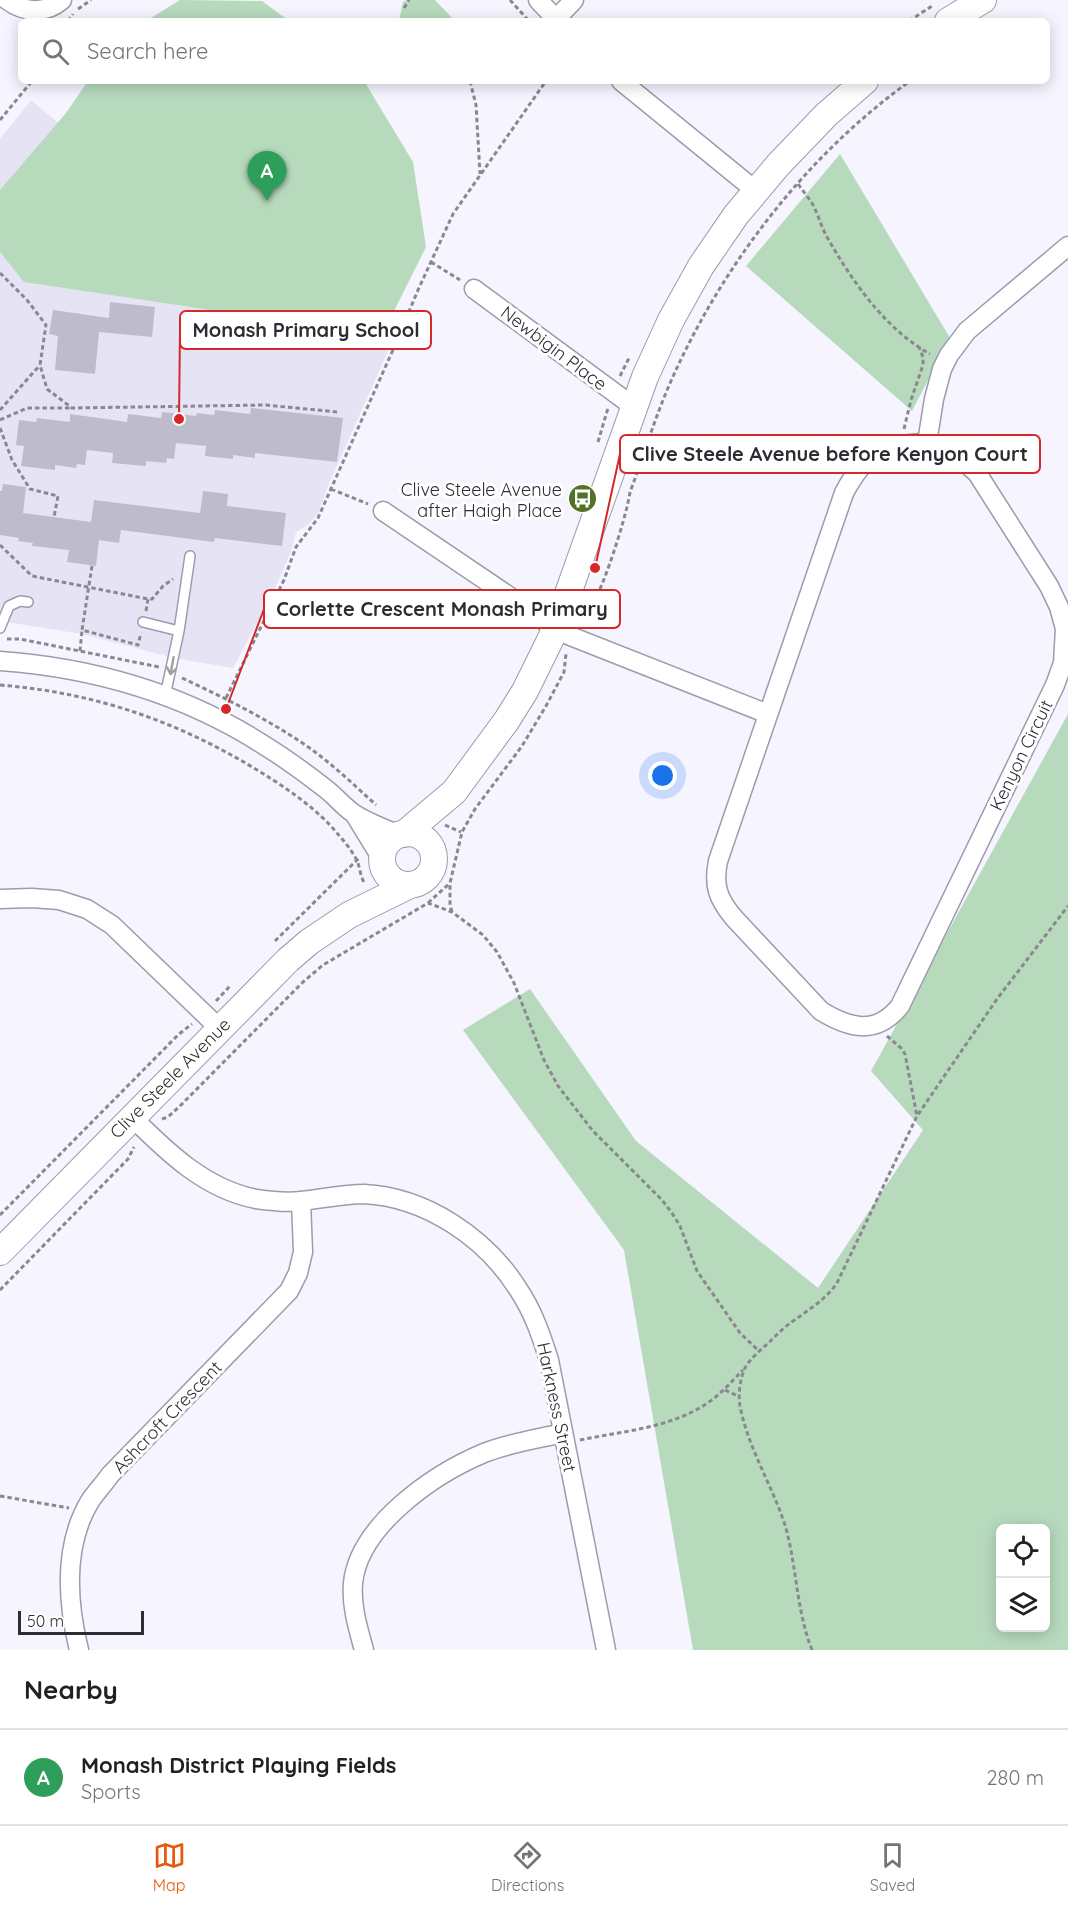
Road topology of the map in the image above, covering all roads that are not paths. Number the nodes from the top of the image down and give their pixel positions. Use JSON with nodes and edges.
{"nodes":[{"id":1,"x":7,"y":0,"type":"edge"},
{"id":2,"x":62,"y":0,"type":"edge"},
{"id":3,"x":538,"y":0,"type":"edge"},
{"id":4,"x":574,"y":0,"type":"edge"},
{"id":5,"x":982,"y":0,"type":"edge"},
{"id":6,"x":941,"y":13,"type":"edge"},
{"id":7,"x":555,"y":18,"type":"edge"},
{"id":8,"x":559,"y":18,"type":"edge"},
{"id":9,"x":625,"y":84,"type":"edge"},
{"id":10,"x":862,"y":84,"type":"edge"},
{"id":11,"x":756,"y":191,"type":"junction"},
{"id":12,"x":1068,"y":246,"type":"edge"},
{"id":13,"x":474,"y":289,"type":"road end"},
{"id":14,"x":634,"y":407,"type":"junction"},
{"id":15,"x":927,"y":443,"type":"junction"},
{"id":16,"x":383,"y":511,"type":"road end"},
{"id":17,"x":190,"y":556,"type":"dead end"},
{"id":18,"x":28,"y":602,"type":"dead end"},
{"id":19,"x":143,"y":622,"type":"road end"},
{"id":20,"x":0,"y":628,"type":"edge"},
{"id":21,"x":566,"y":628,"type":"junction"},
{"id":22,"x":180,"y":631,"type":"junction"},
{"id":23,"x":0,"y":661,"type":"edge"},
{"id":24,"x":165,"y":696,"type":"junction"},
{"id":25,"x":768,"y":714,"type":"junction"},
{"id":26,"x":454,"y":792,"type":"junction"},
{"id":27,"x":354,"y":813,"type":"junction"},
{"id":28,"x":401,"y":835,"type":"junction"},
{"id":29,"x":433,"y":851,"type":"junction"},
{"id":30,"x":382,"y":862,"type":"junction"},
{"id":31,"x":410,"y":885,"type":"junction"},
{"id":32,"x":0,"y":899,"type":"edge"},
{"id":33,"x":349,"y":915,"type":"junction"},
{"id":34,"x":208,"y":1025,"type":"junction"},
{"id":35,"x":143,"y":1119,"type":"junction"},
{"id":36,"x":301,"y":1201,"type":"junction"},
{"id":37,"x":0,"y":1252,"type":"edge"},
{"id":38,"x":564,"y":1438,"type":"junction"},
{"id":39,"x":79,"y":1650,"type":"edge"},
{"id":40,"x":364,"y":1650,"type":"edge"},
{"id":41,"x":606,"y":1650,"type":"edge"}],
"edges":[{"from":1,"to":2,"type":"street"},
{"from":3,"to":7,"type":"street"},
{"from":4,"to":8,"type":"street"},
{"from":5,"to":6,"type":"street"},
{"from":9,"to":11,"type":"street"},
{"from":10,"to":11,"type":"street"},
{"from":11,"to":14,"type":"street"},
{"from":12,"to":15,"type":"street"},
{"from":13,"to":14,"type":"street","name":"Newbigin Place"},
{"from":14,"to":21,"type":"street"},
{"from":15,"to":25,"type":"street","name":"Kenyon Circuit"},
{"from":15,"to":25,"type":"street","name":"Kenyon Circuit"},
{"from":16,"to":21,"type":"street"},
{"from":17,"to":22,"type":"lane"},
{"from":18,"to":20,"type":"lane"},
{"from":19,"to":22,"type":"lane"},
{"from":21,"to":25,"type":"street"},
{"from":21,"to":26,"type":"street"},
{"from":22,"to":24,"type":"lane","one_way":true},
{"from":23,"to":24,"type":"street"},
{"from":24,"to":27,"type":"street"},
{"from":26,"to":28,"type":"street"},
{"from":26,"to":29,"type":"street"},
{"from":27,"to":28,"type":"street"},
{"from":27,"to":30,"type":"street"},
{"from":28,"to":29,"type":"street"},
{"from":28,"to":30,"type":"street"},
{"from":29,"to":31,"type":"street"},
{"from":30,"to":31,"type":"street"},
{"from":30,"to":33,"type":"street","name":"Clive Steele Avenue"},
{"from":31,"to":33,"type":"street","name":"Clive Steele Avenue"},
{"from":32,"to":34,"type":"street"},
{"from":33,"to":34,"type":"street","name":"Clive Steele Avenue"},
{"from":34,"to":35,"type":"street","name":"Clive Steele Avenue"},
{"from":35,"to":36,"type":"street","name":"Harkness Street"},
{"from":35,"to":37,"type":"street","name":"Clive Steele Avenue"},
{"from":36,"to":38,"type":"street","name":"Harkness Street"},
{"from":36,"to":39,"type":"street","name":"Ashcroft Crescent"},
{"from":38,"to":40,"type":"street"},
{"from":38,"to":41,"type":"street","name":"Harkness Street"}]}
